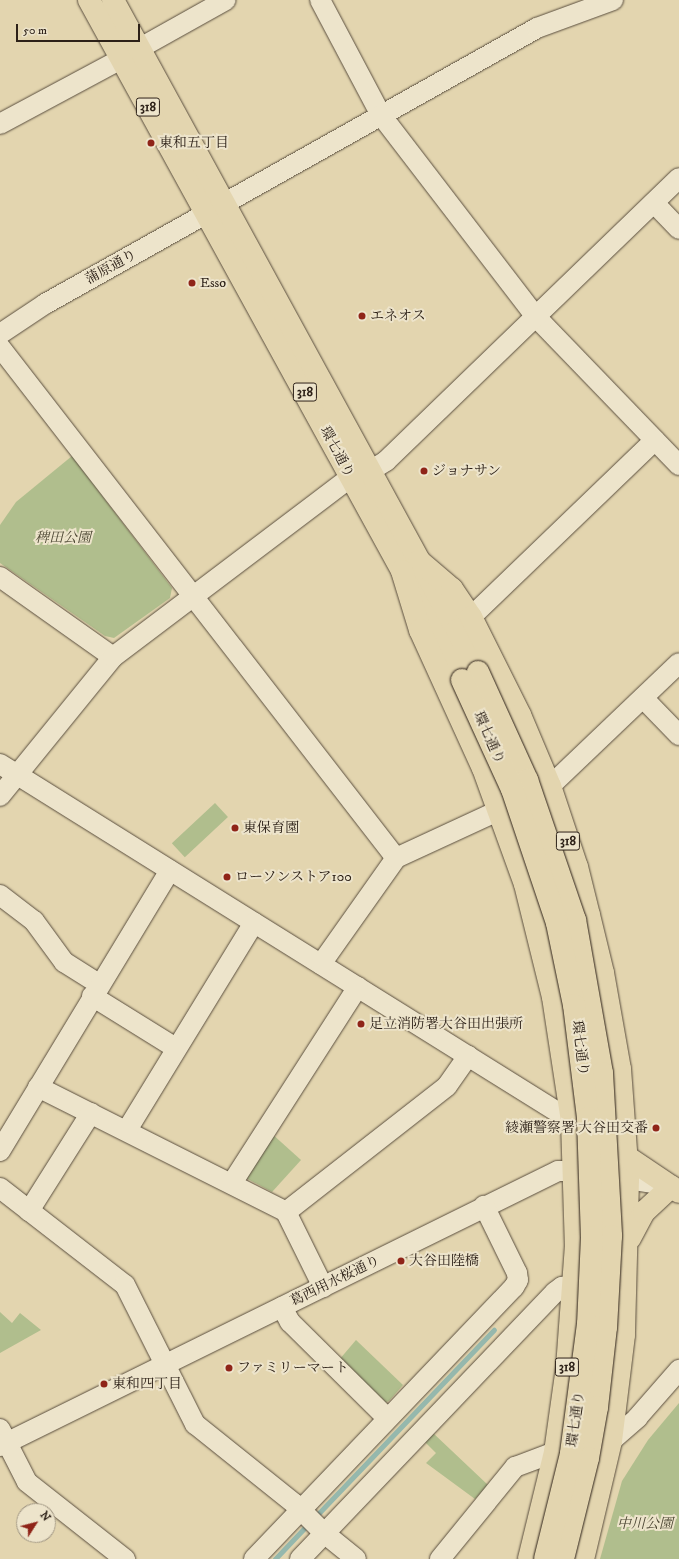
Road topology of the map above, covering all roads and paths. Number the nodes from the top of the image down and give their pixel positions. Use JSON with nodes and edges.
{"nodes":[{"id":1,"x":89,"y":0,"type":"edge"},
{"id":2,"x":114,"y":0,"type":"edge"},
{"id":3,"x":226,"y":0,"type":"edge"},
{"id":4,"x":320,"y":0,"type":"edge"},
{"id":5,"x":613,"y":0,"type":"edge"},
{"id":6,"x":140,"y":48,"type":"junction"},
{"id":7,"x":121,"y":59,"type":"junction"},
{"id":8,"x":381,"y":116,"type":"junction"},
{"id":9,"x":0,"y":124,"type":"edge"},
{"id":10,"x":679,"y":178,"type":"edge"},
{"id":11,"x":654,"y":203,"type":"junction"},
{"id":12,"x":216,"y":209,"type":"junction"},
{"id":13,"x":679,"y":229,"type":"edge"},
{"id":14,"x":536,"y":317,"type":"junction"},
{"id":15,"x":0,"y":334,"type":"edge"},
{"id":16,"x":0,"y":347,"type":"edge"},
{"id":17,"x":655,"y":440,"type":"junction"},
{"id":18,"x":679,"y":465,"type":"edge"},
{"id":19,"x":360,"y":474,"type":"junction"},
{"id":20,"x":410,"y":566,"type":"junction"},
{"id":21,"x":0,"y":577,"type":"edge"},
{"id":22,"x":195,"y":596,"type":"junction"},
{"id":23,"x":471,"y":617,"type":"junction"},
{"id":24,"x":113,"y":657,"type":"junction"},
{"id":25,"x":679,"y":663,"type":"edge"},
{"id":26,"x":470,"y":676,"type":"junction"},
{"id":27,"x":643,"y":698,"type":"junction"},
{"id":28,"x":679,"y":735,"type":"edge"},
{"id":29,"x":0,"y":764,"type":"edge"},
{"id":30,"x":9,"y":776,"type":"edge"},
{"id":31,"x":550,"y":786,"type":"junction"},
{"id":32,"x":0,"y":796,"type":"edge"},
{"id":33,"x":500,"y":810,"type":"junction"},
{"id":34,"x":396,"y":858,"type":"junction"},
{"id":35,"x":170,"y":870,"type":"junction"},
{"id":36,"x":0,"y":895,"type":"edge"},
{"id":37,"x":254,"y":923,"type":"junction"},
{"id":38,"x":321,"y":964,"type":"junction"},
{"id":39,"x":358,"y":986,"type":"junction"},
{"id":40,"x":96,"y":990,"type":"junction"},
{"id":41,"x":176,"y":1048,"type":"junction"},
{"id":42,"x":468,"y":1056,"type":"junction"},
{"id":43,"x":38,"y":1087,"type":"junction"},
{"id":44,"x":91,"y":1113,"type":"junction"},
{"id":45,"x":572,"y":1121,"type":"junction"},
{"id":46,"x":126,"y":1130,"type":"junction"},
{"id":47,"x":0,"y":1151,"type":"edge"},
{"id":48,"x":627,"y":1157,"type":"junction"},
{"id":49,"x":576,"y":1171,"type":"junction"},
{"id":50,"x":628,"y":1180,"type":"junction"},
{"id":51,"x":232,"y":1183,"type":"junction"},
{"id":52,"x":676,"y":1186,"type":"edge"},
{"id":53,"x":0,"y":1188,"type":"edge"},
{"id":54,"x":484,"y":1206,"type":"junction"},
{"id":55,"x":29,"y":1211,"type":"junction"},
{"id":56,"x":286,"y":1212,"type":"junction"},
{"id":57,"x":629,"y":1241,"type":"junction"},
{"id":58,"x":323,"y":1287,"type":"junction"},
{"id":59,"x":574,"y":1287,"type":"junction"},
{"id":60,"x":282,"y":1307,"type":"junction"},
{"id":61,"x":165,"y":1365,"type":"junction"},
{"id":62,"x":679,"y":1370,"type":"edge"},
{"id":63,"x":388,"y":1418,"type":"junction"},
{"id":64,"x":2,"y":1439,"type":"edge"},
{"id":65,"x":611,"y":1442,"type":"junction"},
{"id":66,"x":555,"y":1452,"type":"junction"},
{"id":67,"x":302,"y":1510,"type":"junction"},
{"id":68,"x":324,"y":1533,"type":"junction"},
{"id":69,"x":125,"y":1559,"type":"edge"},
{"id":70,"x":254,"y":1559,"type":"edge"},
{"id":71,"x":300,"y":1559,"type":"edge"},
{"id":72,"x":356,"y":1559,"type":"edge"},
{"id":73,"x":440,"y":1559,"type":"edge"},
{"id":74,"x":529,"y":1559,"type":"edge"},
{"id":75,"x":545,"y":1559,"type":"edge"},
{"id":76,"x":563,"y":1559,"type":"edge"},
{"id":77,"x":584,"y":1559,"type":"edge"}],
"edges":[{"from":1,"to":7,"type":"main road","name":"環七通り","number":"318"},
{"from":2,"to":6,"type":"main road","name":"環七通り","number":"318"},
{"from":3,"to":6,"type":"street"},
{"from":4,"to":8,"type":"street"},
{"from":5,"to":8,"type":"street","name":"蒲原通り"},
{"from":6,"to":12,"type":"main road","name":"環七通り","number":"318"},
{"from":7,"to":9,"type":"street"},
{"from":7,"to":12,"type":"main road","name":"環七通り","number":"318"},
{"from":8,"to":12,"type":"street","name":"蒲原通り"},
{"from":8,"to":14,"type":"street"},
{"from":10,"to":11,"type":"street"},
{"from":11,"to":13,"type":"street"},
{"from":11,"to":14,"type":"street"},
{"from":12,"to":15,"type":"street","name":"蒲原通り"},
{"from":12,"to":19,"type":"main road","name":"環七通り","number":"318"},
{"from":14,"to":17,"type":"street"},
{"from":14,"to":19,"type":"street"},
{"from":16,"to":22,"type":"street"},
{"from":17,"to":18,"type":"street"},
{"from":17,"to":23,"type":"street"},
{"from":19,"to":20,"type":"main road","name":"環七通り","number":"318"},
{"from":19,"to":22,"type":"street"},
{"from":20,"to":23,"type":"main road","number":"318"},
{"from":20,"to":26,"type":"main road","name":"環七通り","number":"318"},
{"from":20,"to":33,"type":"main road","number":"318"},
{"from":21,"to":24,"type":"street"},
{"from":22,"to":24,"type":"street"},
{"from":22,"to":34,"type":"street"},
{"from":23,"to":31,"type":"main road","number":"318"},
{"from":24,"to":30,"type":"street"},
{"from":25,"to":27,"type":"street"},
{"from":26,"to":75,"type":"main road","name":"環七通り","number":"318","bridge":true},
{"from":26,"to":76,"type":"main road","name":"環七通り","number":"318","bridge":true},
{"from":27,"to":28,"type":"street"},
{"from":27,"to":31,"type":"street"},
{"from":29,"to":30,"type":"street"},
{"from":30,"to":32,"type":"street"},
{"from":30,"to":35,"type":"street"},
{"from":31,"to":48,"type":"main road","number":"318"},
{"from":33,"to":34,"type":"street"},
{"from":33,"to":45,"type":"main road","number":"318"},
{"from":34,"to":38,"type":"street"},
{"from":35,"to":37,"type":"street"},
{"from":35,"to":40,"type":"street"},
{"from":36,"to":40,"type":"street"},
{"from":37,"to":38,"type":"street"},
{"from":37,"to":41,"type":"street"},
{"from":38,"to":39,"type":"street"},
{"from":39,"to":42,"type":"street"},
{"from":39,"to":51,"type":"street"},
{"from":40,"to":41,"type":"street"},
{"from":40,"to":43,"type":"street"},
{"from":41,"to":46,"type":"street"},
{"from":42,"to":45,"type":"street"},
{"from":42,"to":56,"type":"street"},
{"from":43,"to":44,"type":"street"},
{"from":43,"to":47,"type":"street"},
{"from":44,"to":46,"type":"street"},
{"from":44,"to":55,"type":"street"},
{"from":45,"to":48,"type":"main road"},
{"from":45,"to":49,"type":"main road","number":"318"},
{"from":46,"to":51,"type":"street"},
{"from":48,"to":50,"type":"main road","number":"318"},
{"from":48,"to":52,"type":"main road"},
{"from":49,"to":50,"type":"street","name":"葛西用水桜通り"},
{"from":49,"to":54,"type":"street","name":"葛西用水桜通り"},
{"from":49,"to":59,"type":"main road","number":"318"},
{"from":50,"to":52,"type":"street","name":"葛西用水桜通り"},
{"from":50,"to":57,"type":"main road","number":"318"},
{"from":51,"to":56,"type":"street"},
{"from":52,"to":57,"type":"main road"},
{"from":53,"to":55,"type":"street"},
{"from":54,"to":58,"type":"street","name":"葛西用水桜通り"},
{"from":54,"to":63,"type":"street"},
{"from":55,"to":61,"type":"street"},
{"from":56,"to":58,"type":"street"},
{"from":57,"to":65,"type":"main road","number":"318"},
{"from":58,"to":60,"type":"street","name":"葛西用水桜通り"},
{"from":59,"to":66,"type":"main road","number":"318"},
{"from":59,"to":68,"type":"street"},
{"from":60,"to":61,"type":"street","name":"葛西用水桜通り"},
{"from":60,"to":63,"type":"street"},
{"from":61,"to":64,"type":"street","name":"葛西用水桜通り"},
{"from":61,"to":67,"type":"street"},
{"from":62,"to":65,"type":"street"},
{"from":63,"to":67,"type":"street"},
{"from":64,"to":69,"type":"street"},
{"from":65,"to":77,"type":"main road","number":"318"},
{"from":66,"to":73,"type":"street"},
{"from":66,"to":74,"type":"main road","number":"318"},
{"from":67,"to":68,"type":"street"},
{"from":67,"to":70,"type":"street"},
{"from":68,"to":71,"type":"street"},
{"from":68,"to":72,"type":"street"}]}
